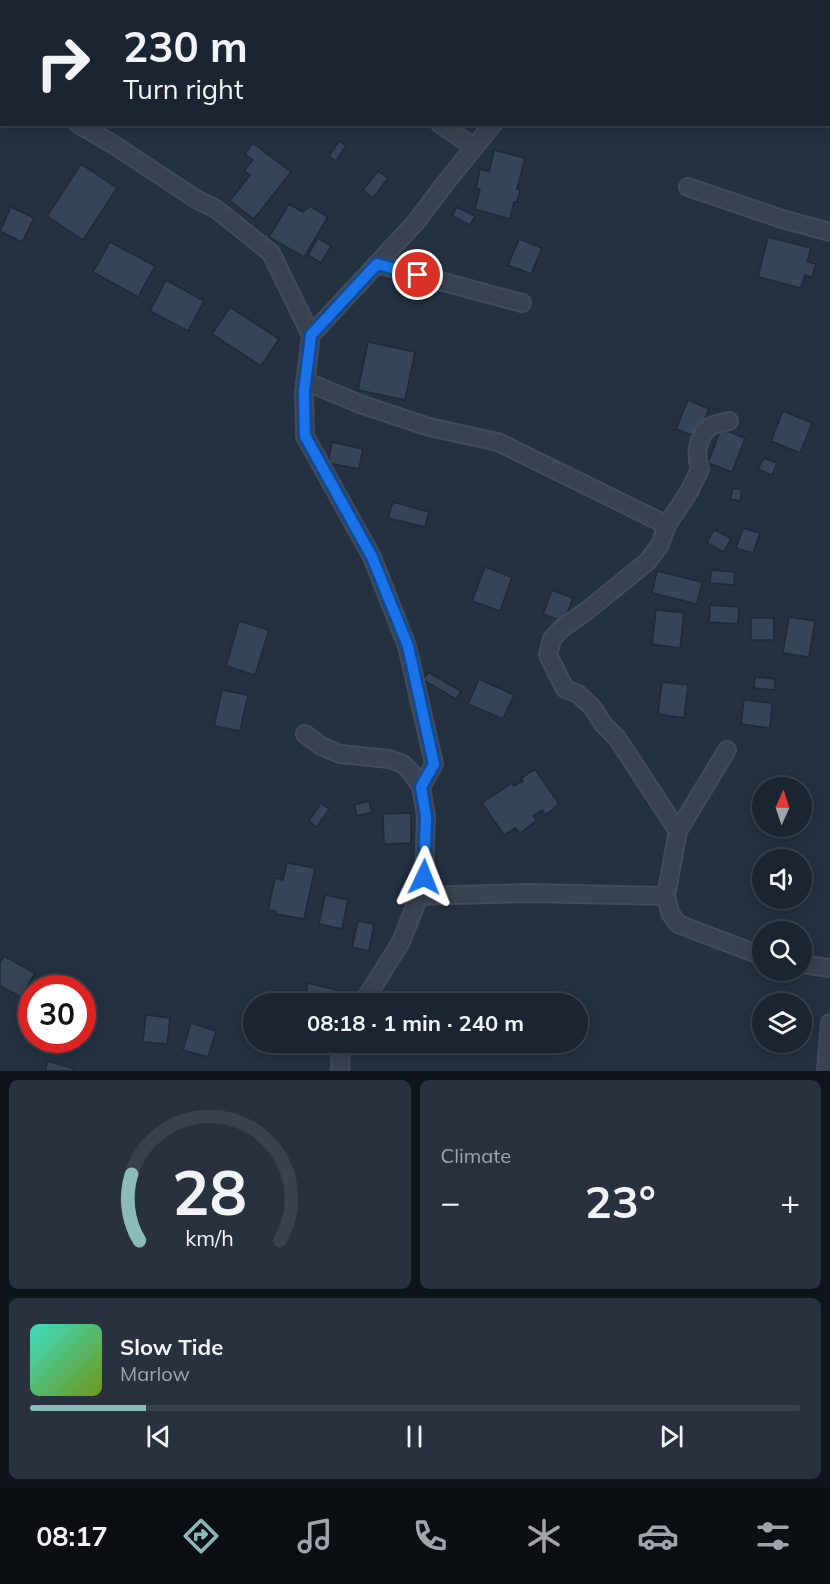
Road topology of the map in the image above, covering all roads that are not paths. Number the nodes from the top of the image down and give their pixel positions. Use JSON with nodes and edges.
{"nodes":[{"id":1,"x":81,"y":126,"type":"edge"},
{"id":2,"x":443,"y":126,"type":"edge"},
{"id":3,"x":491,"y":126,"type":"edge"},
{"id":4,"x":474,"y":147,"type":"junction"},
{"id":5,"x":688,"y":187,"type":"dead end"},
{"id":6,"x":830,"y":232,"type":"edge"},
{"id":7,"x":377,"y":264,"type":"junction"},
{"id":8,"x":522,"y":303,"type":"dead end"},
{"id":9,"x":311,"y":335,"type":"junction"},
{"id":10,"x":305,"y":381,"type":"junction"},
{"id":11,"x":729,"y":421,"type":"dead end"},
{"id":12,"x":667,"y":525,"type":"junction"},
{"id":13,"x":305,"y":734,"type":"dead end"},
{"id":14,"x":727,"y":750,"type":"dead end"},
{"id":15,"x":421,"y":787,"type":"junction"},
{"id":16,"x":678,"y":831,"type":"junction"},
{"id":17,"x":418,"y":896,"type":"junction"},
{"id":18,"x":666,"y":896,"type":"junction"},
{"id":19,"x":752,"y":952,"type":"edge"},
{"id":20,"x":812,"y":966,"type":"edge"},
{"id":21,"x":830,"y":968,"type":"edge"},
{"id":22,"x":369,"y":993,"type":"edge"},
{"id":23,"x":830,"y":1023,"type":"edge"},
{"id":24,"x":340,"y":1053,"type":"edge"},
{"id":25,"x":339,"y":1071,"type":"edge"},
{"id":26,"x":826,"y":1071,"type":"edge"}],
"edges":[{"from":1,"to":9,"type":"street"},
{"from":2,"to":4,"type":"street"},
{"from":3,"to":4,"type":"street"},
{"from":4,"to":7,"type":"street"},
{"from":5,"to":6,"type":"street"},
{"from":7,"to":8,"type":"street"},
{"from":7,"to":9,"type":"street"},
{"from":9,"to":10,"type":"street"},
{"from":10,"to":12,"type":"street"},
{"from":10,"to":15,"type":"street"},
{"from":11,"to":12,"type":"street"},
{"from":12,"to":16,"type":"street"},
{"from":13,"to":15,"type":"street"},
{"from":14,"to":16,"type":"street"},
{"from":15,"to":17,"type":"street"},
{"from":16,"to":18,"type":"street"},
{"from":17,"to":18,"type":"street"},
{"from":17,"to":22,"type":"street"},
{"from":18,"to":19,"type":"street"},
{"from":20,"to":21,"type":"street"},
{"from":23,"to":26,"type":"street"},
{"from":24,"to":25,"type":"street"}]}
